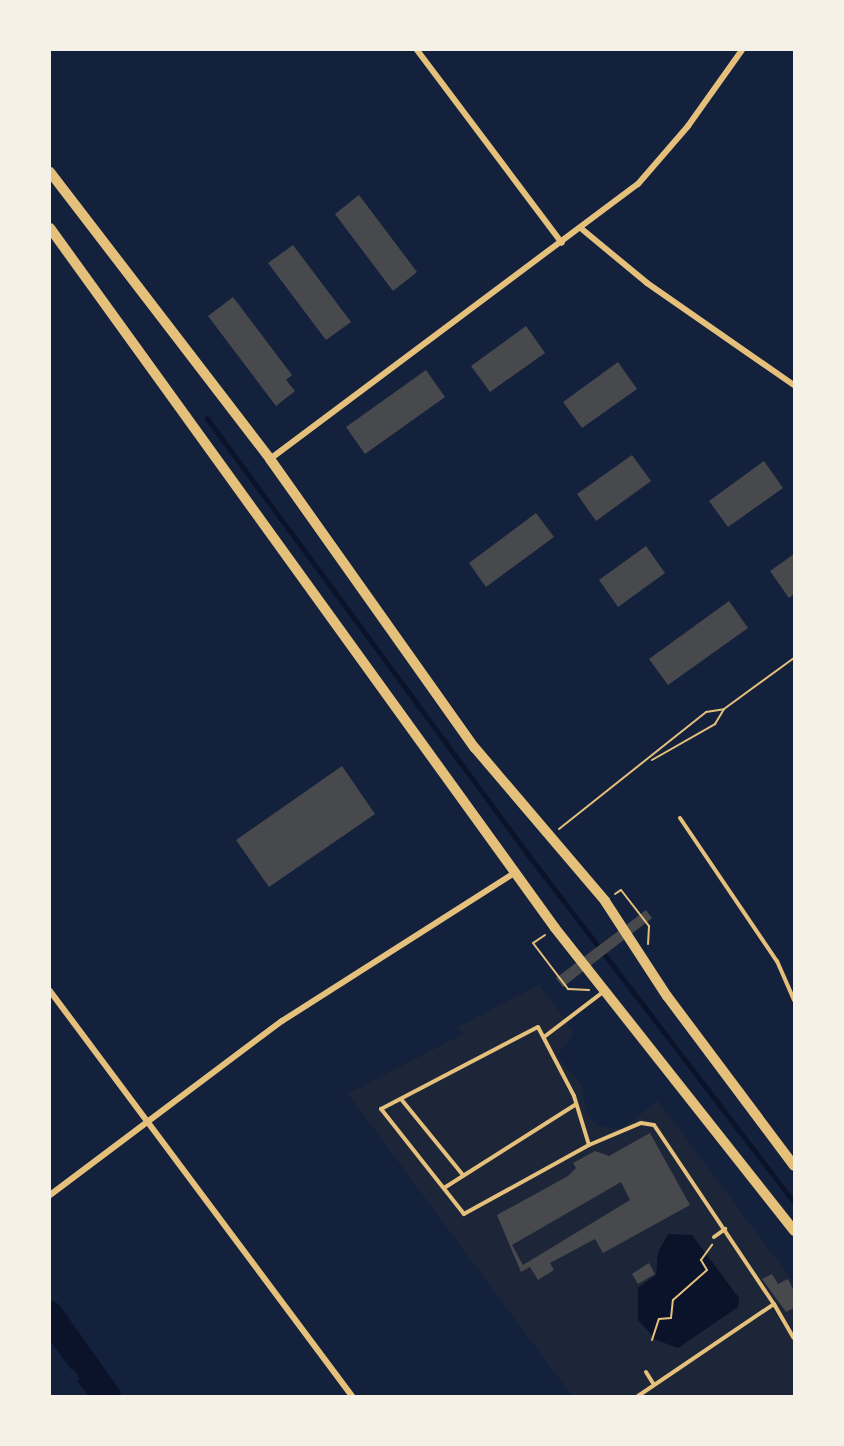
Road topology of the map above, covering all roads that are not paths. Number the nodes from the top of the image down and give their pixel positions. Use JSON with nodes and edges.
{"nodes":[{"id":1,"x":417,"y":50,"type":"edge"},
{"id":2,"x":742,"y":50,"type":"edge"},
{"id":3,"x":50,"y":172,"type":"edge"},
{"id":4,"x":50,"y":228,"type":"edge"},
{"id":5,"x":583,"y":230,"type":"junction"},
{"id":6,"x":562,"y":243,"type":"junction"},
{"id":7,"x":795,"y":385,"type":"edge"},
{"id":8,"x":270,"y":459,"type":"junction"},
{"id":9,"x":680,"y":818,"type":"dead end"},
{"id":10,"x":516,"y":872,"type":"junction"},
{"id":11,"x":606,"y":990,"type":"junction"},
{"id":12,"x":50,"y":991,"type":"edge"},
{"id":13,"x":795,"y":1000,"type":"edge"},
{"id":14,"x":544,"y":1037,"type":"junction"},
{"id":15,"x":401,"y":1099,"type":"junction"},
{"id":16,"x":575,"y":1105,"type":"junction"},
{"id":17,"x":146,"y":1122,"type":"junction"},
{"id":18,"x":589,"y":1145,"type":"junction"},
{"id":19,"x":794,"y":1164,"type":"edge"},
{"id":20,"x":463,"y":1176,"type":"junction"},
{"id":21,"x":444,"y":1188,"type":"junction"},
{"id":22,"x":50,"y":1195,"type":"edge"},
{"id":23,"x":725,"y":1229,"type":"junction"},
{"id":24,"x":795,"y":1231,"type":"edge"},
{"id":25,"x":714,"y":1237,"type":"dead end"},
{"id":26,"x":774,"y":1304,"type":"junction"},
{"id":27,"x":795,"y":1338,"type":"edge"},
{"id":28,"x":646,"y":1372,"type":"dead end"},
{"id":29,"x":653,"y":1383,"type":"junction"},
{"id":30,"x":352,"y":1396,"type":"edge"},
{"id":31,"x":638,"y":1396,"type":"edge"}],
"edges":[{"from":1,"to":6,"type":"street"},
{"from":2,"to":5,"type":"street"},
{"from":3,"to":8,"type":"main road"},
{"from":4,"to":10,"type":"main road"},
{"from":5,"to":6,"type":"street"},
{"from":5,"to":7,"type":"street"},
{"from":6,"to":8,"type":"street"},
{"from":8,"to":19,"type":"main road"},
{"from":9,"to":13,"type":"lane"},
{"from":10,"to":11,"type":"main road"},
{"from":10,"to":17,"type":"street"},
{"from":11,"to":14,"type":"lane"},
{"from":11,"to":24,"type":"main road"},
{"from":12,"to":17,"type":"street"},
{"from":14,"to":15,"type":"lane"},
{"from":14,"to":16,"type":"lane"},
{"from":15,"to":20,"type":"lane"},
{"from":15,"to":21,"type":"lane"},
{"from":16,"to":18,"type":"lane"},
{"from":16,"to":20,"type":"lane"},
{"from":17,"to":22,"type":"street"},
{"from":17,"to":30,"type":"street"},
{"from":18,"to":21,"type":"lane"},
{"from":18,"to":23,"type":"lane"},
{"from":20,"to":21,"type":"lane"},
{"from":23,"to":25,"type":"lane"},
{"from":23,"to":26,"type":"lane"},
{"from":26,"to":27,"type":"lane"},
{"from":26,"to":29,"type":"lane"},
{"from":28,"to":29,"type":"lane"},
{"from":29,"to":31,"type":"lane"}]}
